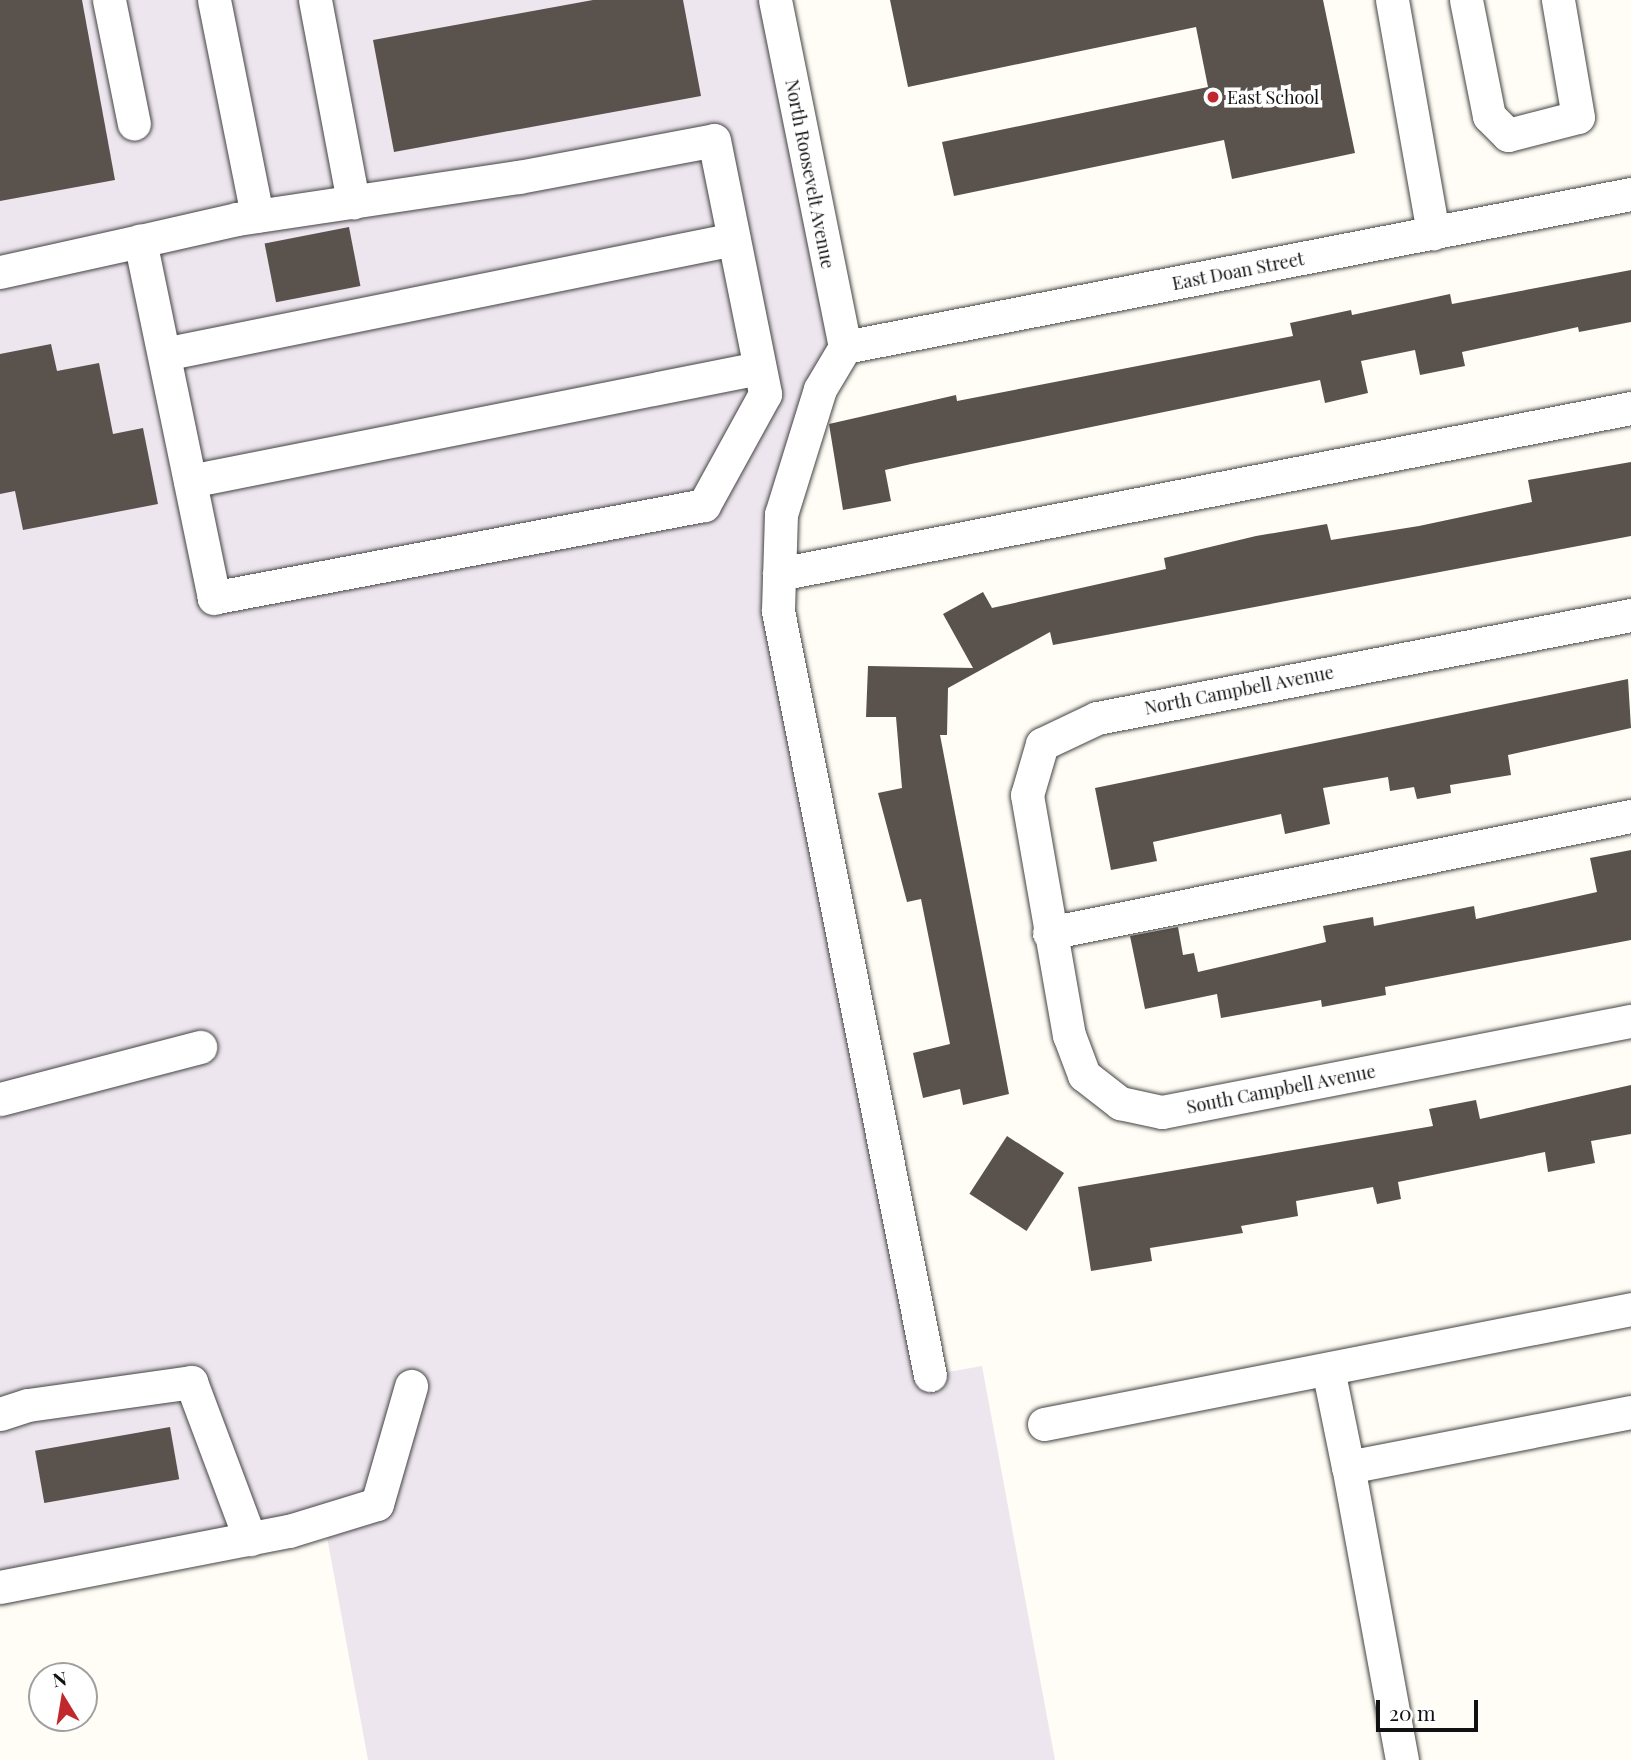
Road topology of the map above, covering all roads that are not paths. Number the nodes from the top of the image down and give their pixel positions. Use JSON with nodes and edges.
{"nodes":[{"id":1,"x":109,"y":0,"type":"edge"},
{"id":2,"x":214,"y":0,"type":"edge"},
{"id":3,"x":315,"y":0,"type":"edge"},
{"id":4,"x":775,"y":0,"type":"edge"},
{"id":5,"x":1392,"y":0,"type":"edge"},
{"id":6,"x":1466,"y":0,"type":"edge"},
{"id":7,"x":1558,"y":0,"type":"edge"},
{"id":8,"x":134,"y":124,"type":"dead end"},
{"id":9,"x":1631,"y":194,"type":"edge"},
{"id":10,"x":353,"y":202,"type":"junction"},
{"id":11,"x":257,"y":216,"type":"junction"},
{"id":12,"x":1433,"y":233,"type":"junction"},
{"id":13,"x":734,"y":239,"type":"junction"},
{"id":14,"x":140,"y":241,"type":"junction"},
{"id":15,"x":0,"y":272,"type":"edge"},
{"id":16,"x":845,"y":347,"type":"junction"},
{"id":17,"x":164,"y":354,"type":"junction"},
{"id":18,"x":759,"y":368,"type":"junction"},
{"id":19,"x":1631,"y":408,"type":"edge"},
{"id":20,"x":190,"y":481,"type":"junction"},
{"id":21,"x":779,"y":574,"type":"junction"},
{"id":22,"x":1631,"y":615,"type":"edge"},
{"id":23,"x":1631,"y":816,"type":"edge"},
{"id":24,"x":1049,"y":933,"type":"junction"},
{"id":25,"x":1631,"y":1021,"type":"edge"},
{"id":26,"x":200,"y":1047,"type":"dead end"},
{"id":27,"x":0,"y":1099,"type":"edge"},
{"id":28,"x":1631,"y":1309,"type":"edge"},
{"id":29,"x":1328,"y":1369,"type":"junction"},
{"id":30,"x":930,"y":1375,"type":"dead end"},
{"id":31,"x":411,"y":1386,"type":"dead end"},
{"id":32,"x":1631,"y":1412,"type":"edge"},
{"id":33,"x":0,"y":1414,"type":"edge"},
{"id":34,"x":1044,"y":1424,"type":"dead end"},
{"id":35,"x":1348,"y":1466,"type":"junction"},
{"id":36,"x":250,"y":1539,"type":"junction"},
{"id":37,"x":0,"y":1587,"type":"edge"},
{"id":38,"x":1402,"y":1760,"type":"edge"}],
"edges":[{"from":1,"to":8,"type":"street"},
{"from":2,"to":11,"type":"street"},
{"from":3,"to":10,"type":"street"},
{"from":4,"to":16,"type":"street","name":"North Roosevelt Avenue"},
{"from":5,"to":12,"type":"street"},
{"from":6,"to":7,"type":"street"},
{"from":9,"to":12,"type":"street","name":"East Doan Street"},
{"from":10,"to":11,"type":"street"},
{"from":10,"to":13,"type":"street"},
{"from":11,"to":14,"type":"street"},
{"from":12,"to":16,"type":"street","name":"East Doan Street"},
{"from":13,"to":17,"type":"street"},
{"from":13,"to":18,"type":"street"},
{"from":14,"to":15,"type":"street"},
{"from":14,"to":17,"type":"street"},
{"from":16,"to":21,"type":"street"},
{"from":17,"to":20,"type":"street"},
{"from":18,"to":20,"type":"street"},
{"from":18,"to":20,"type":"street"},
{"from":19,"to":21,"type":"street"},
{"from":21,"to":30,"type":"street"},
{"from":22,"to":24,"type":"street","name":"North Campbell Avenue"},
{"from":23,"to":24,"type":"street"},
{"from":24,"to":25,"type":"street","name":"South Campbell Avenue"},
{"from":26,"to":27,"type":"street"},
{"from":28,"to":29,"type":"street"},
{"from":29,"to":34,"type":"street"},
{"from":29,"to":35,"type":"street"},
{"from":31,"to":36,"type":"street"},
{"from":32,"to":35,"type":"street"},
{"from":33,"to":36,"type":"street"},
{"from":35,"to":38,"type":"street"},
{"from":36,"to":37,"type":"street"}]}
